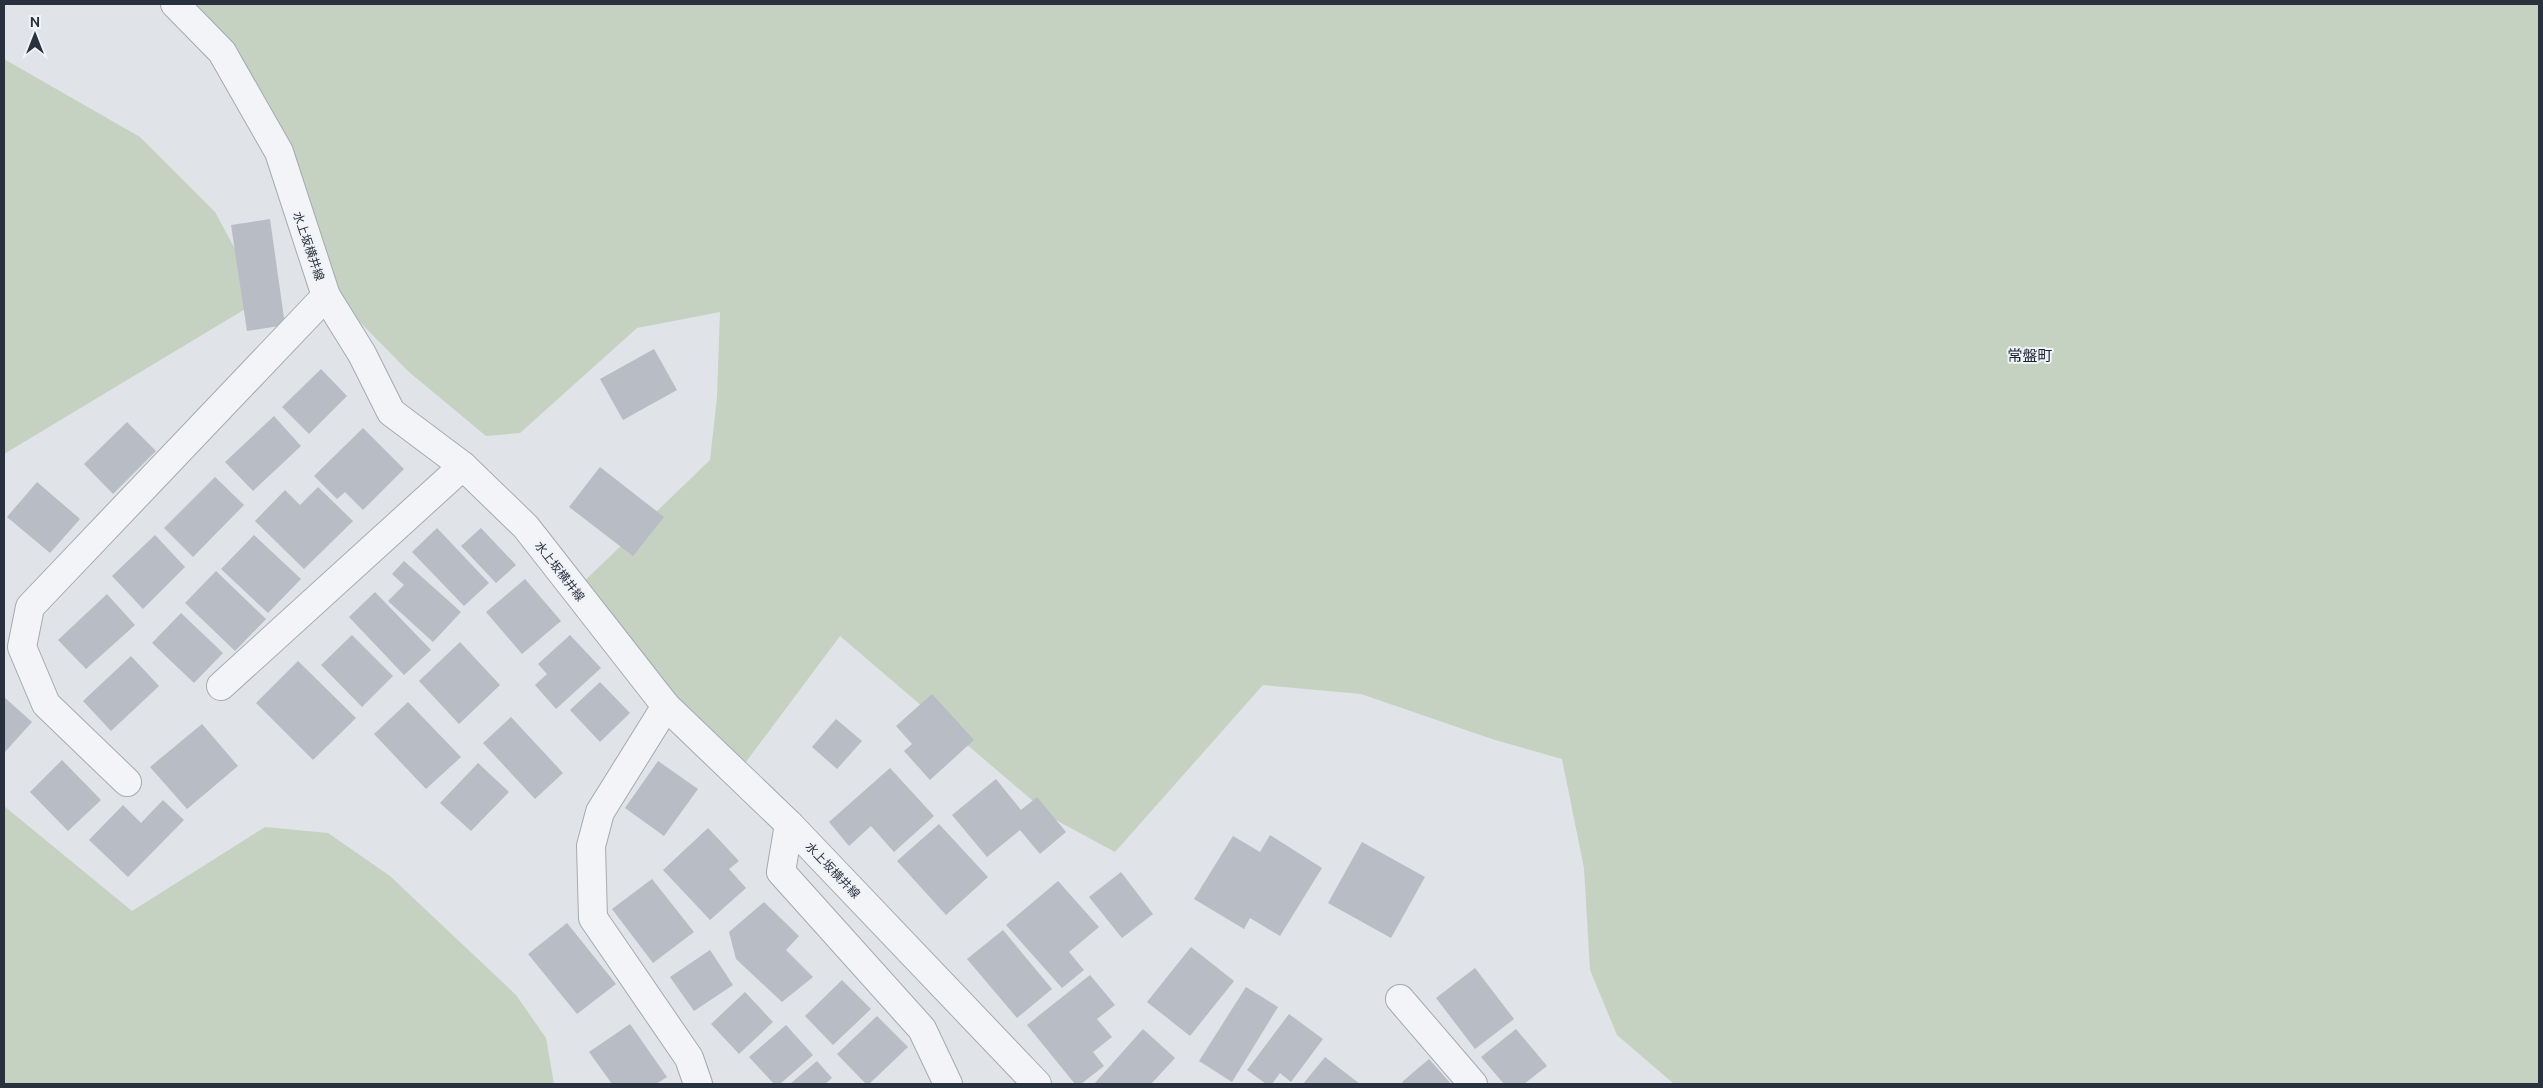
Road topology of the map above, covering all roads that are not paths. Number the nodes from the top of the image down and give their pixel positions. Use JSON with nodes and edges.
{"nodes":[{"id":1,"x":175,"y":4,"type":"edge"},
{"id":2,"x":326,"y":296,"type":"junction"},
{"id":3,"x":463,"y":466,"type":"junction"},
{"id":4,"x":221,"y":686,"type":"dead end"},
{"id":5,"x":666,"y":706,"type":"junction"},
{"id":6,"x":126,"y":782,"type":"dead end"},
{"id":7,"x":789,"y":824,"type":"junction"},
{"id":8,"x":1400,"y":999,"type":"dead end"},
{"id":9,"x":698,"y":1084,"type":"edge"},
{"id":10,"x":948,"y":1084,"type":"edge"},
{"id":11,"x":1037,"y":1084,"type":"edge"},
{"id":12,"x":1473,"y":1084,"type":"edge"}],
"edges":[{"from":1,"to":2,"type":"street","name":"水上坂横井線"},
{"from":2,"to":3,"type":"street","name":"水上坂横井線"},
{"from":2,"to":6,"type":"street"},
{"from":3,"to":4,"type":"street"},
{"from":3,"to":5,"type":"street","name":"水上坂横井線"},
{"from":5,"to":7,"type":"street","name":"水上坂横井線"},
{"from":5,"to":9,"type":"street"},
{"from":7,"to":10,"type":"street"},
{"from":7,"to":11,"type":"street","name":"水上坂横井線"},
{"from":8,"to":12,"type":"street"}]}
